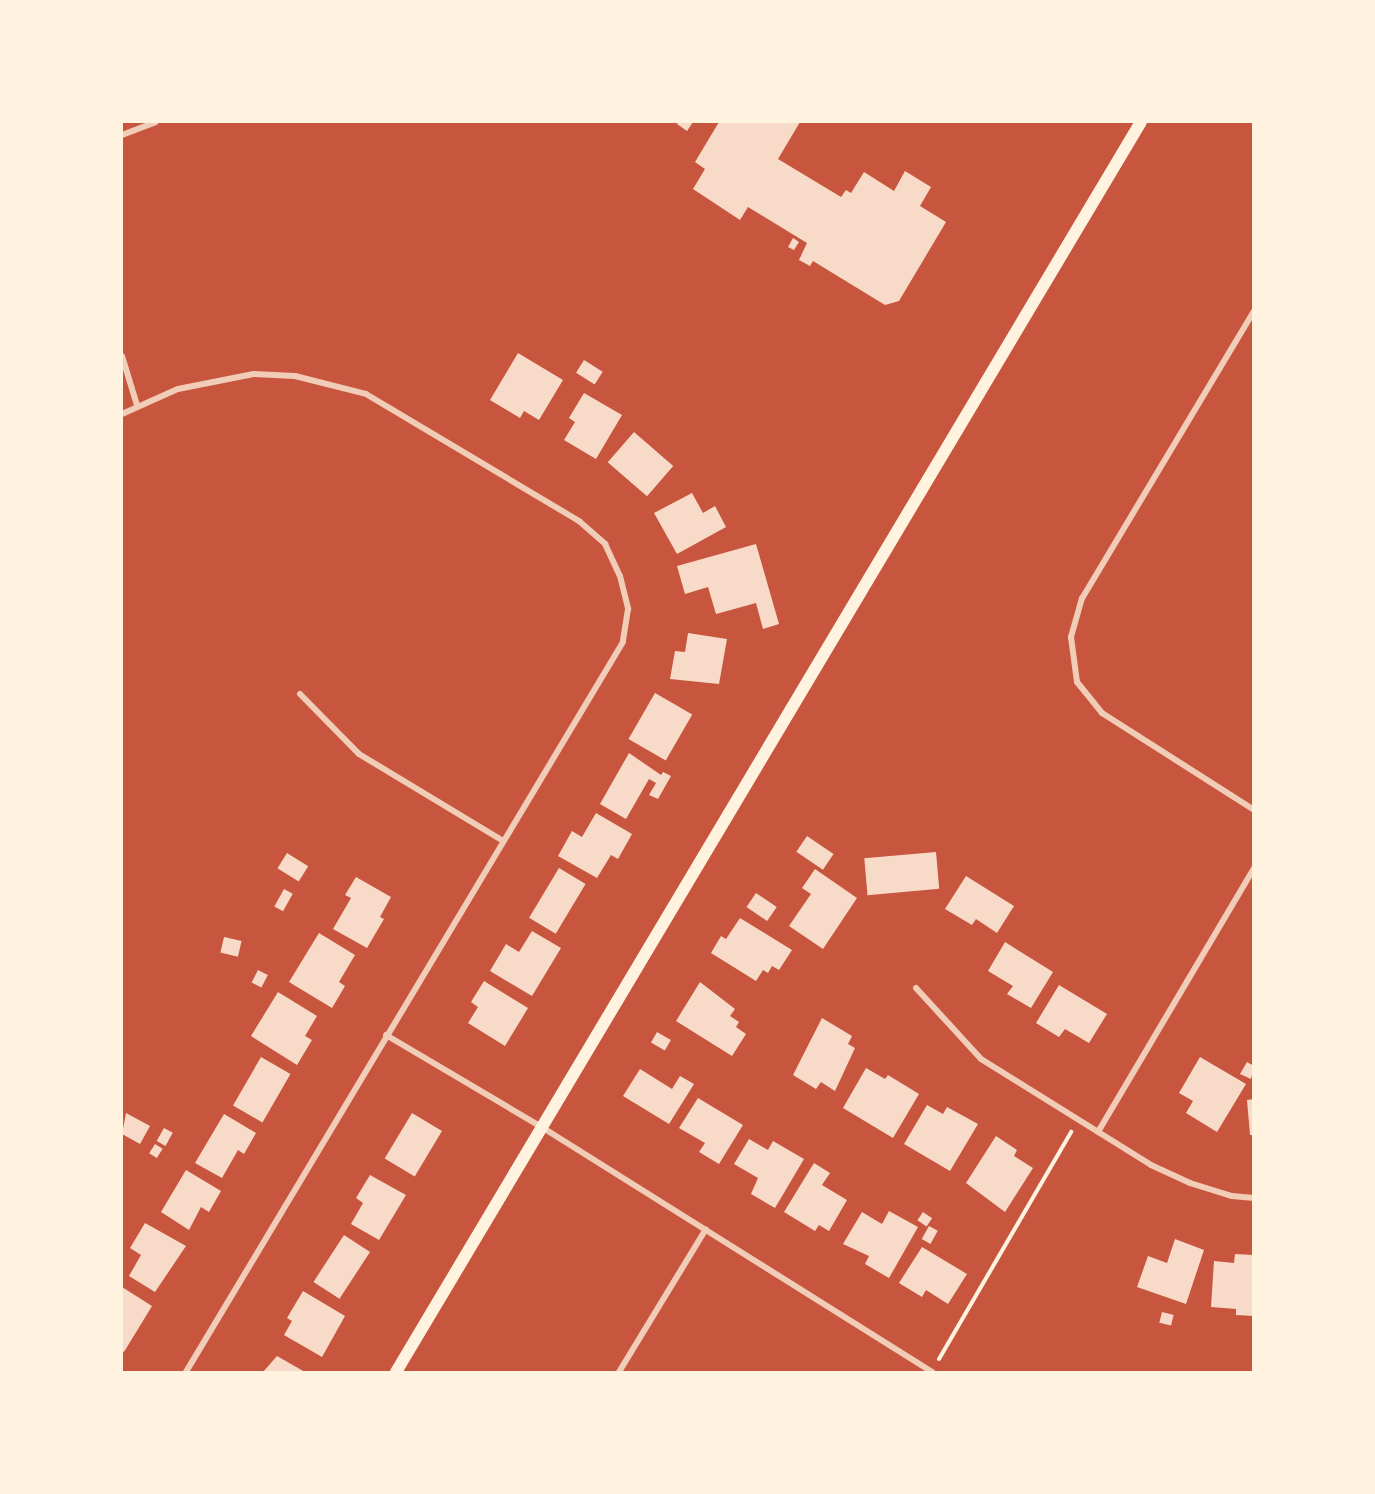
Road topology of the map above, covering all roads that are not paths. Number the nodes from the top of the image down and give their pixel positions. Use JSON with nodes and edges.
{"nodes":[{"id":1,"x":156,"y":122,"type":"edge"},
{"id":2,"x":1141,"y":122,"type":"edge"},
{"id":3,"x":122,"y":135,"type":"edge"},
{"id":4,"x":1254,"y":310,"type":"edge"},
{"id":5,"x":122,"y":356,"type":"edge"},
{"id":6,"x":136,"y":405,"type":"junction"},
{"id":7,"x":122,"y":414,"type":"edge"},
{"id":8,"x":300,"y":694,"type":"dead end"},
{"id":9,"x":1254,"y":810,"type":"edge"},
{"id":10,"x":503,"y":841,"type":"junction"},
{"id":11,"x":1254,"y":868,"type":"edge"},
{"id":12,"x":916,"y":988,"type":"dead end"},
{"id":13,"x":386,"y":1035,"type":"junction"},
{"id":14,"x":540,"y":1126,"type":"junction"},
{"id":15,"x":1098,"y":1132,"type":"junction"},
{"id":16,"x":1254,"y":1198,"type":"edge"},
{"id":17,"x":706,"y":1229,"type":"junction"},
{"id":18,"x":186,"y":1372,"type":"edge"},
{"id":19,"x":396,"y":1372,"type":"edge"},
{"id":20,"x":619,"y":1372,"type":"edge"},
{"id":21,"x":931,"y":1372,"type":"edge"}],
"edges":[{"from":1,"to":3,"type":"street"},
{"from":2,"to":14,"type":"main road"},
{"from":4,"to":9,"type":"street"},
{"from":5,"to":6,"type":"street"},
{"from":6,"to":7,"type":"street"},
{"from":6,"to":10,"type":"street"},
{"from":8,"to":10,"type":"street"},
{"from":10,"to":13,"type":"street"},
{"from":11,"to":15,"type":"street"},
{"from":12,"to":15,"type":"street"},
{"from":13,"to":14,"type":"street"},
{"from":13,"to":18,"type":"street"},
{"from":14,"to":17,"type":"street"},
{"from":14,"to":19,"type":"main road"},
{"from":15,"to":16,"type":"street"},
{"from":17,"to":20,"type":"street"},
{"from":17,"to":21,"type":"street"}]}
